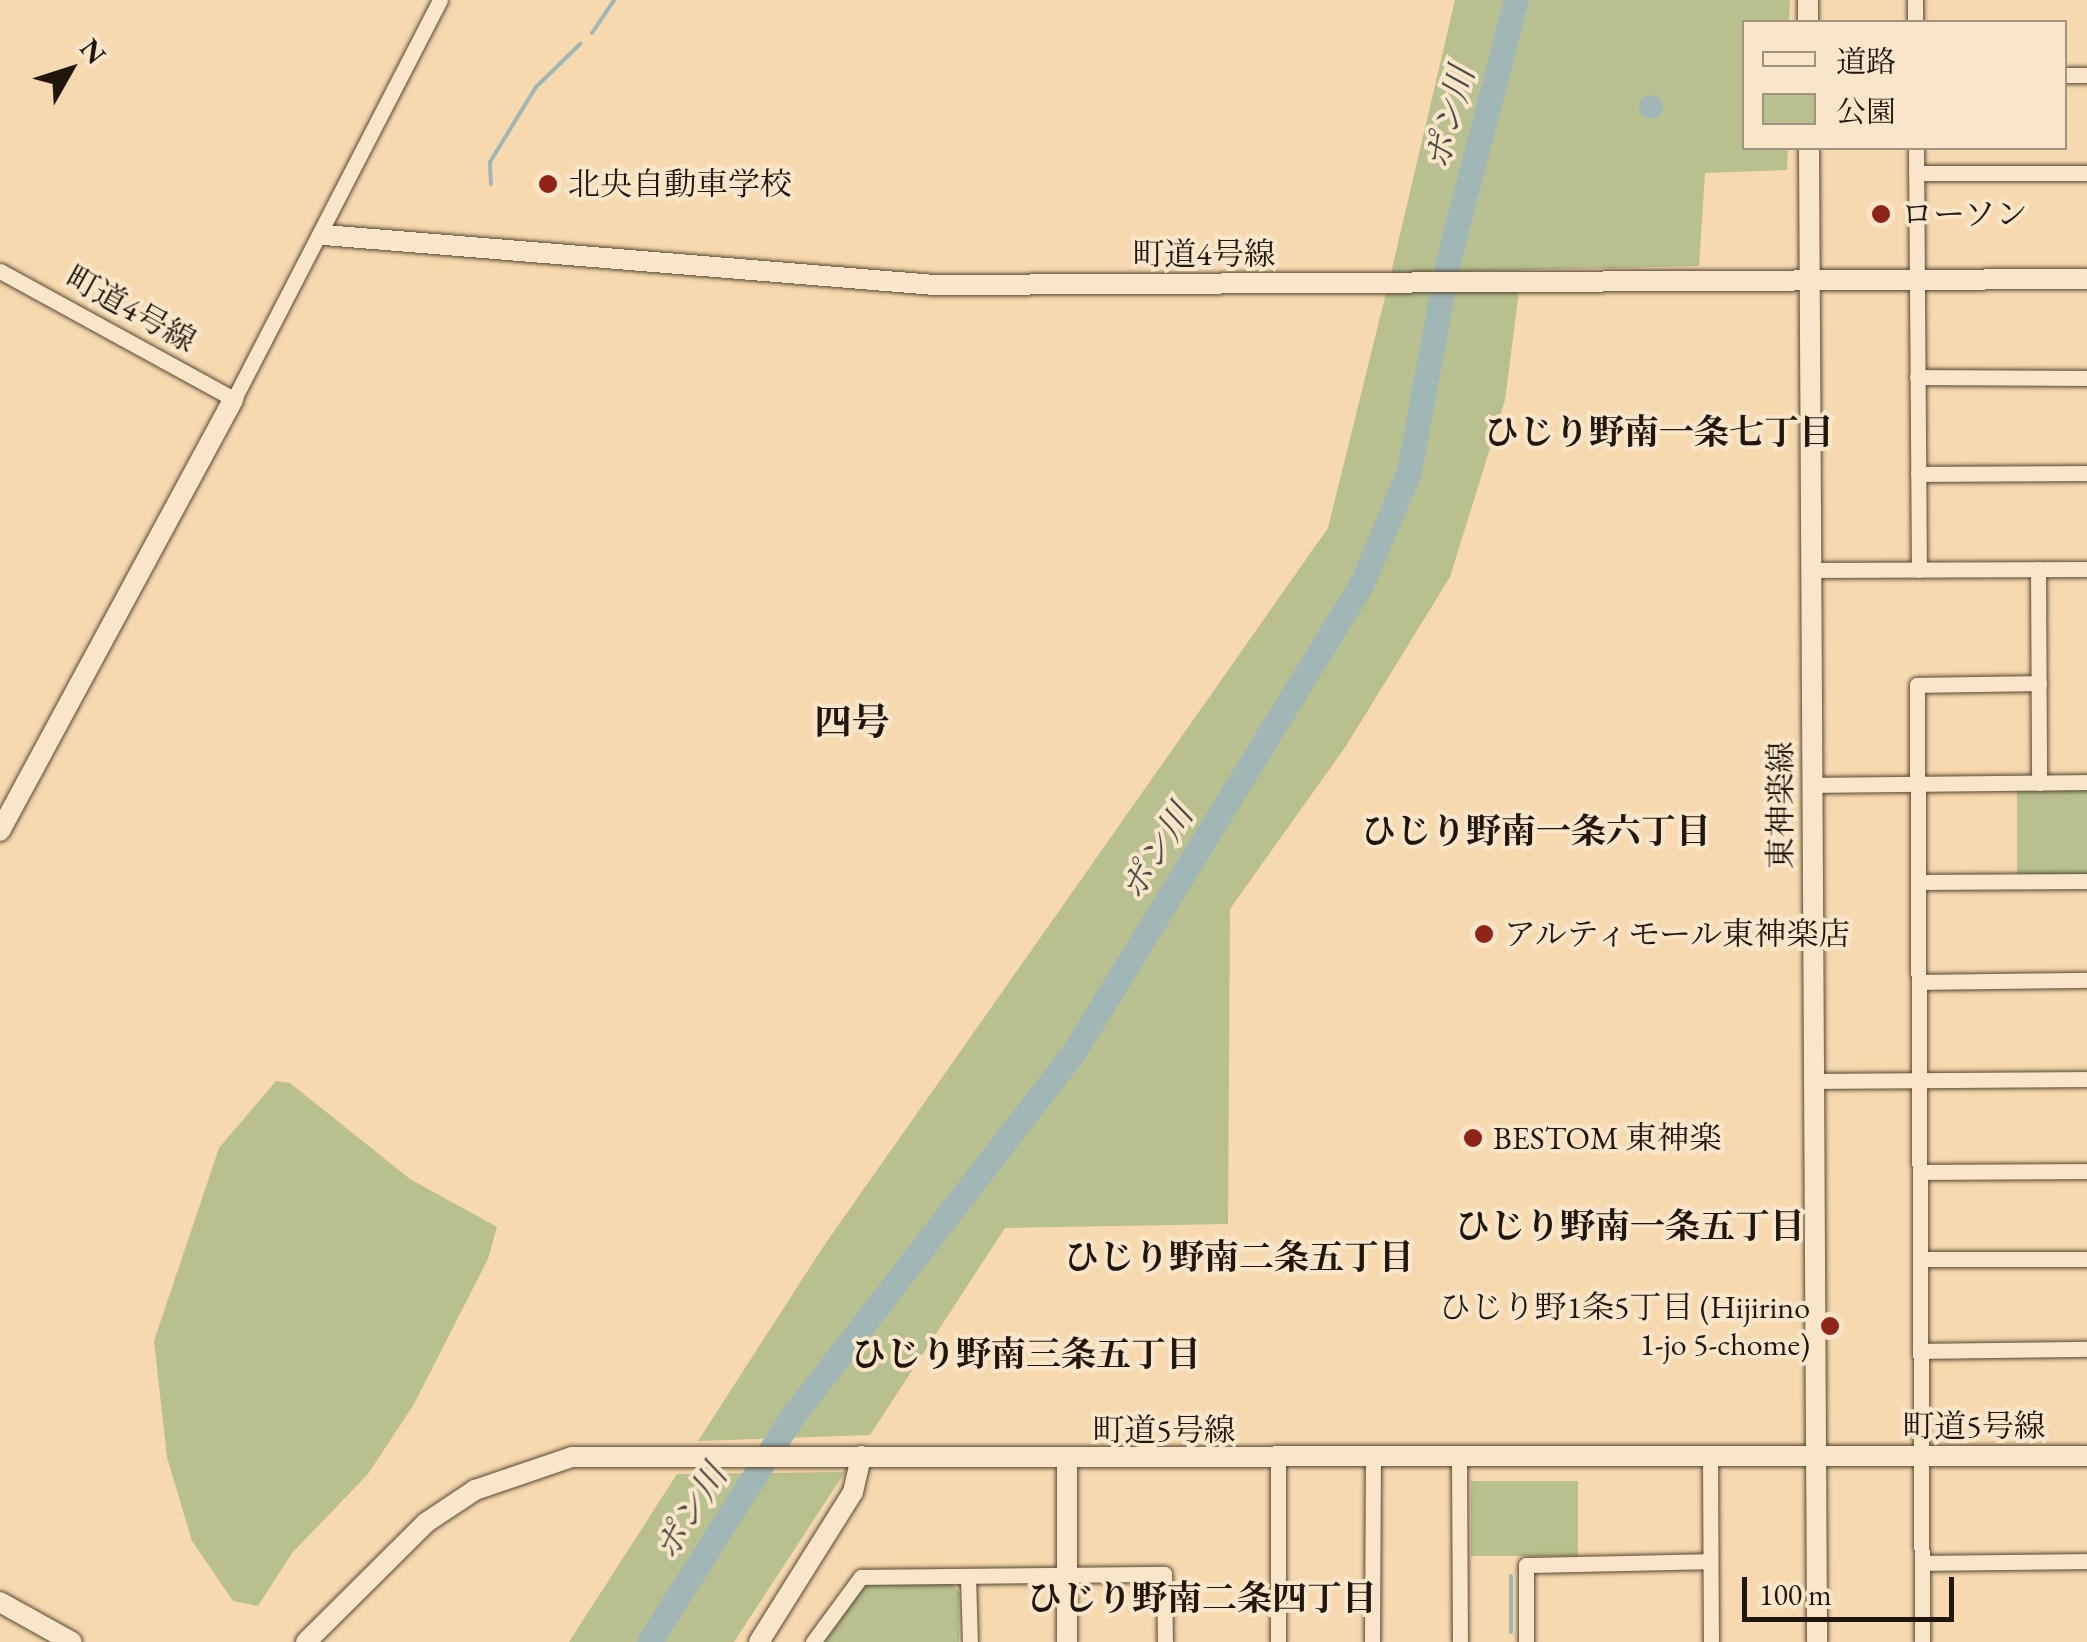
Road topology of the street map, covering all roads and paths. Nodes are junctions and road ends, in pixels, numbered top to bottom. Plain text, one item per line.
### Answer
1 (440, 0) edge
2 (1808, 150) edge
3 (1916, 150) edge
4 (2087, 172) edge
5 (1916, 174) junction
6 (324, 235) junction
7 (0, 271) edge
8 (2087, 279) edge
9 (1809, 280) junction
10 (1917, 280) junction
11 (1917, 377) junction
12 (2087, 378) edge
13 (234, 399) junction
14 (2087, 473) edge
15 (1918, 474) junction
16 (2087, 569) edge
17 (1810, 570) junction
18 (1918, 570) junction
19 (2038, 570) junction
20 (2039, 683) junction
21 (2087, 782) edge
22 (2039, 783) junction
23 (1918, 784) junction
24 (1812, 786) junction
25 (0, 830) edge
26 (2087, 881) edge
27 (1918, 882) junction
28 (2087, 980) edge
29 (1918, 982) junction
30 (2087, 1079) edge
31 (1813, 1081) junction
32 (1918, 1081) junction
33 (2087, 1170) edge
34 (1920, 1172) junction
35 (1920, 1259) junction
36 (2087, 1259) edge
37 (2087, 1349) edge
38 (1920, 1351) junction
39 (860, 1456) junction
40 (1922, 1456) junction
41 (2087, 1456) edge
42 (1459, 1458) junction
43 (1710, 1458) junction
44 (1814, 1458) junction
45 (1067, 1460) junction
46 (1278, 1460) junction
47 (1373, 1460) junction
48 (1710, 1561) junction
49 (2087, 1561) edge
50 (1922, 1562) junction
51 (1067, 1574) junction
52 (968, 1576) junction
53 (0, 1602) edge
54 (72, 1642) edge
55 (306, 1642) edge
56 (758, 1642) edge
57 (813, 1642) edge
58 (970, 1642) edge
59 (1067, 1642) edge
60 (1165, 1642) edge
61 (1278, 1642) edge
62 (1372, 1642) edge
63 (1460, 1642) edge
64 (1526, 1642) edge
65 (1711, 1642) edge
66 (1817, 1642) edge
67 (1922, 1642) edge

1 - 6 street
2 - 9 street, 東神楽線
3 - 5 street
4 - 5 street
5 - 10 street
6 - 9 street, 町道4号線
6 - 13 street
7 - 13 street, 町道4号線
8 - 10 street, 町道4号線
9 - 10 street, 町道4号線
9 - 17 street, 東神楽線
10 - 11 street
11 - 12 street
11 - 15 street
13 - 25 street
14 - 15 street
15 - 18 street
16 - 19 street
17 - 18 street
17 - 24 street, 東神楽線
18 - 19 street
19 - 20 street
20 - 22 street
20 - 23 street
21 - 22 street
22 - 23 street
23 - 24 street
23 - 27 street
24 - 31 street, 東神楽線
26 - 27 street
27 - 29 street
28 - 29 street
29 - 32 street
30 - 32 street
31 - 32 street
31 - 44 street, 東神楽線
32 - 34 street
33 - 34 street
34 - 35 street
35 - 36 street
35 - 38 street
37 - 38 street
38 - 40 street
39 - 45 street, 町道5号線
39 - 55 street, 町道5号線
39 - 56 street
40 - 41 street, 町道5号線
40 - 44 street, 町道5号線
40 - 50 street
42 - 43 street, 町道5号線
42 - 47 street, 町道5号線
42 - 63 street
43 - 44 street, 町道5号線
43 - 48 street
44 - 66 street, 東神楽線
45 - 46 street, 町道5号線
45 - 51 street
46 - 47 street, 町道5号線
46 - 61 street
47 - 62 street
48 - 64 street
48 - 65 street
49 - 50 street
50 - 67 street
51 - 52 street
51 - 59 street
51 - 60 street
52 - 57 street
52 - 58 street
53 - 54 street

